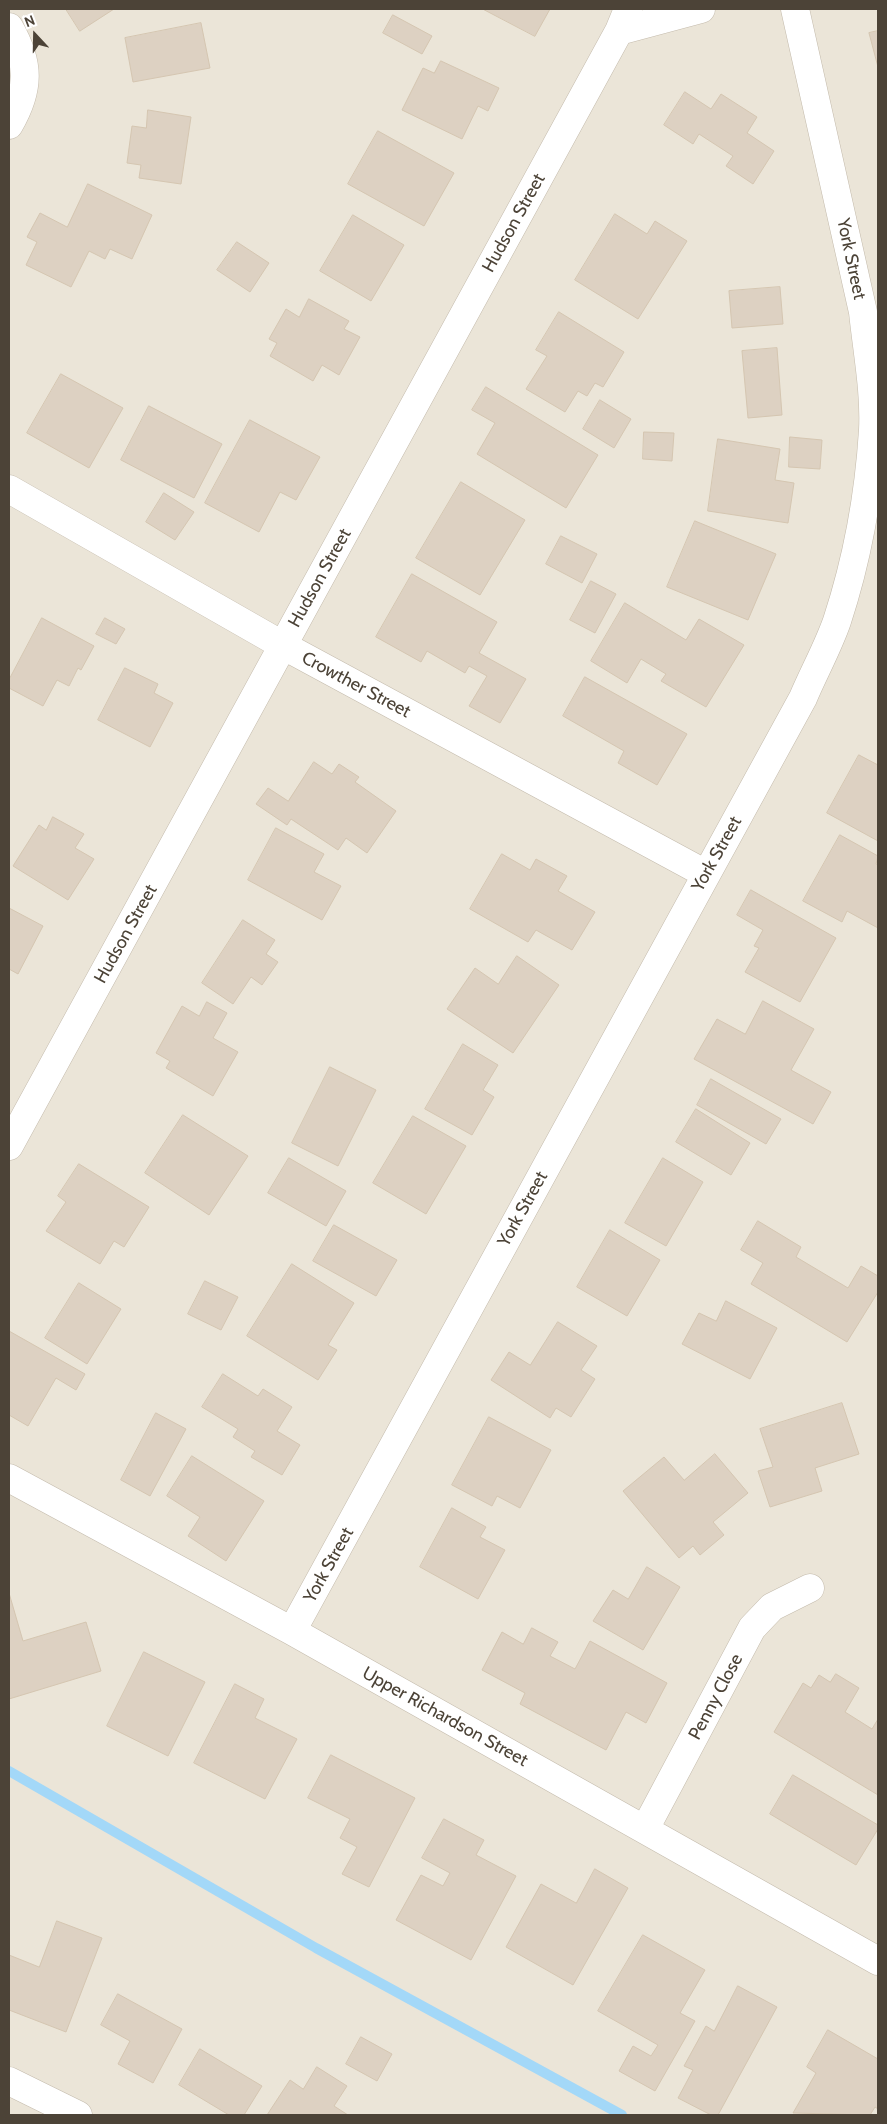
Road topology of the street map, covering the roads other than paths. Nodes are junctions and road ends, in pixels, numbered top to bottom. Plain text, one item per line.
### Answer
1 (701, 9) edge
2 (795, 9) edge
3 (624, 20) edge
4 (9, 27) edge
5 (9, 125) edge
6 (9, 489) edge
7 (284, 646) junction
8 (706, 874) junction
9 (9, 1146) edge
10 (9, 1478) edge
11 (810, 1588) dead end
12 (292, 1632) junction
13 (645, 1829) junction
14 (878, 1961) edge
15 (9, 2081) edge
16 (78, 2115) edge

1 - 3 street
2 - 8 street, York Street
3 - 7 street, Hudson Street
4 - 5 street
6 - 7 street, Crowther Street
7 - 8 street, Crowther Street
7 - 9 street, Hudson Street
8 - 12 street, York Street
10 - 12 street, Upper Richardson Street
11 - 13 street, Penny Close
12 - 13 street, Upper Richardson Street
13 - 14 street, Upper Richardson Street
15 - 16 street

